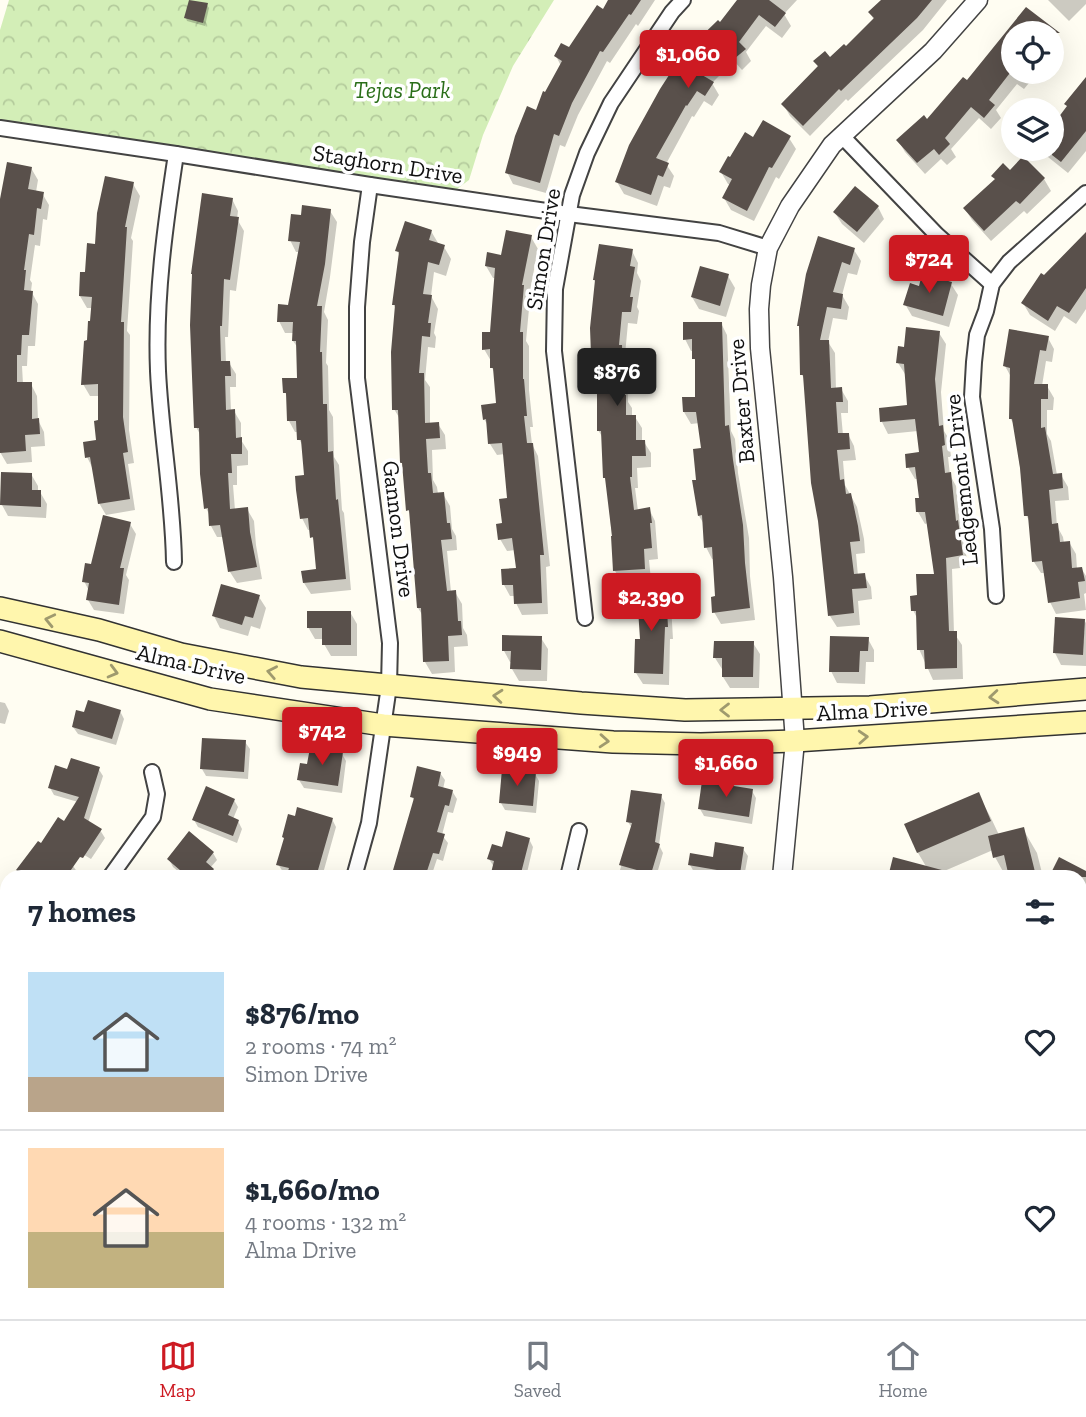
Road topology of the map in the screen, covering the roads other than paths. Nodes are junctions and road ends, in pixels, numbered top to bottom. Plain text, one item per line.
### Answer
1 (683, 0) edge
2 (978, 0) edge
3 (0, 128) edge
4 (841, 135) junction
5 (176, 154) junction
6 (370, 185) junction
7 (1086, 192) edge
8 (568, 214) junction
9 (768, 248) junction
10 (992, 284) junction
11 (174, 562) dead end
12 (996, 596) dead end
13 (0, 608) edge
14 (585, 618) dead end
15 (0, 641) edge
16 (389, 687) junction
17 (1086, 689) edge
18 (1027, 694) junction
19 (793, 709) junction
20 (1086, 722) edge
21 (383, 726) junction
22 (1033, 727) junction
23 (795, 741) junction
24 (152, 772) dead end
25 (579, 831) dead end
26 (115, 870) edge
27 (356, 870) edge
28 (570, 870) edge
29 (783, 870) edge

1 - 8 street, Simon Drive
2 - 4 street, Baxter Drive
3 - 5 street, Staghorn Drive
4 - 9 street, Baxter Drive
4 - 10 street
5 - 6 street, Staghorn Drive
5 - 11 street
6 - 8 street, Staghorn Drive
6 - 16 street, Gannon Drive
7 - 10 street, Ledgemont Drive
8 - 9 street, Staghorn Drive
8 - 14 street, Simon Drive
9 - 19 street, Baxter Drive
10 - 12 street, Ledgemont Drive
16 -> 13 main road, Alma Drive
15 -> 21 main road, Alma Drive
19 -> 16 main road, Alma Drive
16 - 21 street, Gannon Drive
17 - 18 main road, Alma Drive
18 -> 19 main road, Alma Drive
18 - 22 main road
19 - 23 street, Baxter Drive
20 - 22 main road, Alma Drive
21 -> 23 main road, Alma Drive
21 - 27 street, Gannon Drive
23 -> 22 main road, Alma Drive
23 - 29 street, Baxter Drive
24 - 26 street
25 - 28 street

